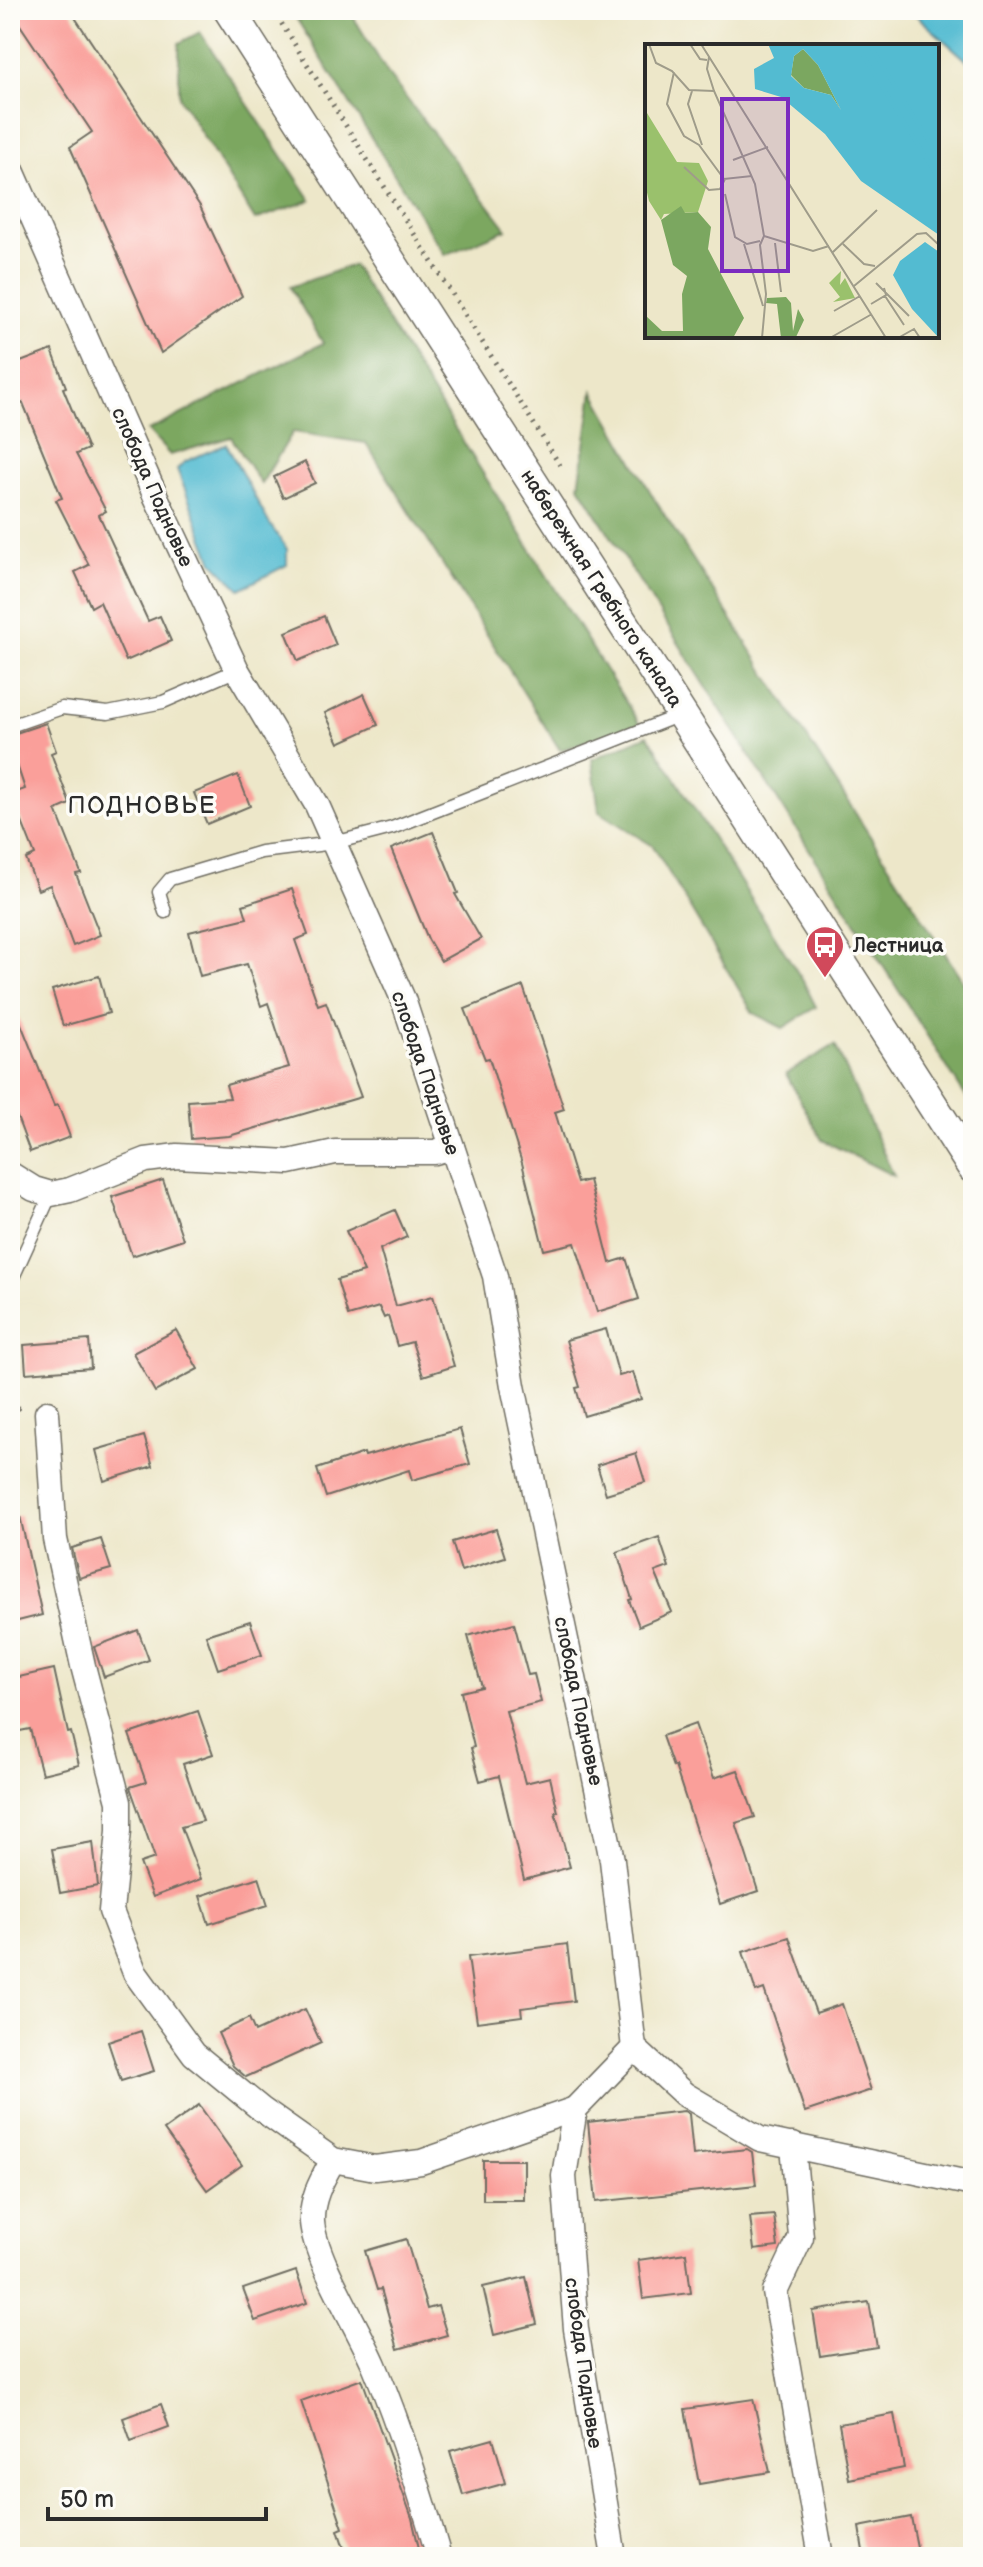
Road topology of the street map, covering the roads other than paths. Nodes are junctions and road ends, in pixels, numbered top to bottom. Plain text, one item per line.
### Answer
1 (229, 10) edge
2 (10, 166) edge
3 (237, 670) junction
4 (683, 714) junction
5 (10, 726) edge
6 (334, 843) junction
7 (165, 912) dead end
8 (452, 1147) junction
9 (973, 1168) edge
10 (10, 1174) edge
11 (51, 1194) junction
12 (10, 1284) edge
13 (47, 1413) dead end
14 (634, 2048) junction
15 (575, 2109) junction
16 (793, 2145) junction
17 (333, 2160) junction
18 (973, 2184) edge
19 (439, 2557) edge
20 (614, 2557) edge
21 (821, 2557) edge

1 - 4 street, набережная Гребного канала
2 - 3 street, слобода Подновье
3 - 5 lane
3 - 6 street, слобода Подновье
4 - 6 lane
4 - 9 street, набережная Гребного канала
6 - 7 lane
6 - 8 street, слобода Подновье
8 - 11 street
8 - 14 street, слобода Подновье
10 - 11 street
11 - 12 lane
13 - 17 street
14 - 15 street
14 - 16 street
15 - 17 street
15 - 20 street, слобода Подновье
16 - 18 street
16 - 21 street
17 - 19 street

